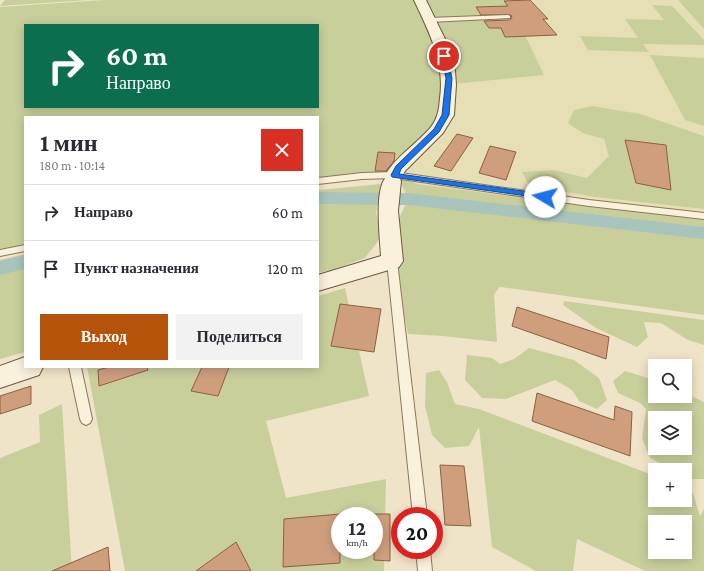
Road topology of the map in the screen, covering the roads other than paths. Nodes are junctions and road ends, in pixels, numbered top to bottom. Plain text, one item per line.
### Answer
1 (420, 0) edge
2 (508, 17) dead end
3 (429, 20) junction
4 (393, 178) junction
5 (319, 181) edge
6 (704, 216) edge
7 (24, 248) edge
8 (0, 254) edge
9 (392, 261) junction
10 (319, 283) edge
11 (27, 368) edge
12 (75, 368) edge
13 (0, 376) edge
14 (86, 419) dead end
15 (419, 507) edge
16 (424, 559) edge
17 (425, 571) edge

1 - 3 street
2 - 3 lane
3 - 4 street
4 - 5 lane
4 - 6 lane
4 - 9 street
7 - 8 lane
9 - 10 street
9 - 15 lane
11 - 13 street
12 - 14 lane
16 - 17 lane

